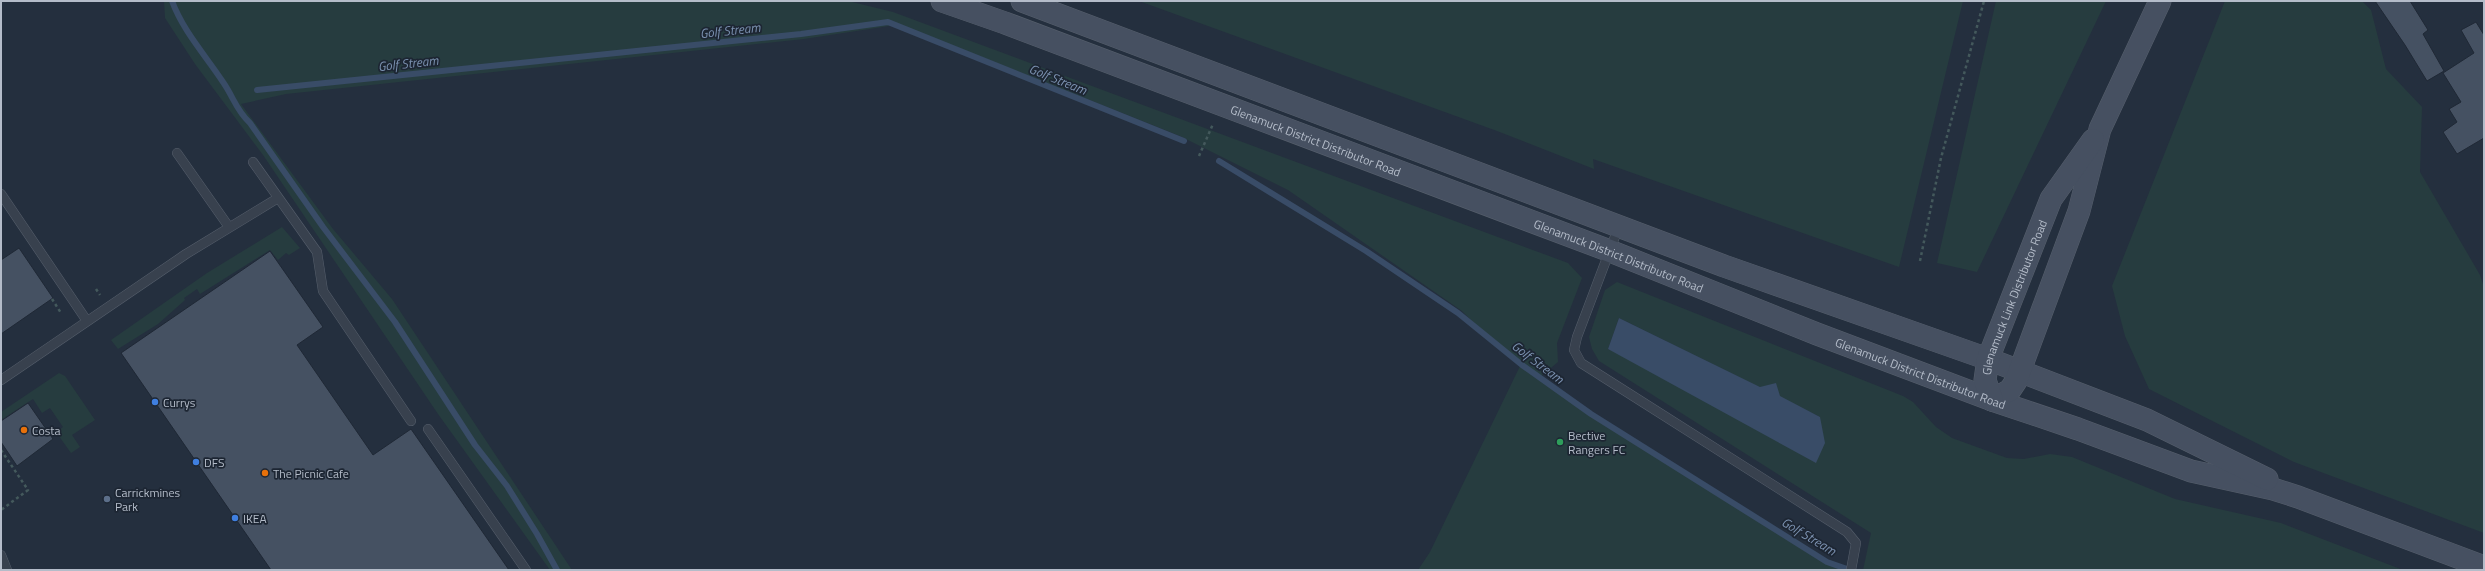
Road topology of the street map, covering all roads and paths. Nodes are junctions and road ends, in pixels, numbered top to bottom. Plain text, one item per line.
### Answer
1 (942, 1) edge
2 (1022, 1) edge
3 (1984, 1) edge
4 (2160, 1) edge
5 (1221, 104) junction
6 (2100, 129) junction
7 (177, 153) dead end
8 (1198, 156) dead end
9 (253, 162) dead end
10 (1, 194) edge
11 (278, 198) junction
12 (1619, 226) junction
13 (228, 227) junction
14 (1610, 251) junction
15 (1920, 261) dead end
16 (96, 289) dead end
17 (100, 296) dead end
18 (52, 299) dead end
19 (62, 313) dead end
20 (87, 321) junction
21 (1988, 359) junction
22 (2020, 371) junction
23 (1, 380) edge
24 (1992, 400) junction
25 (411, 421) dead end
26 (428, 429) dead end
27 (1, 450) edge
28 (2298, 497) junction
29 (1, 510) edge
30 (1, 555) edge
31 (2484, 567) edge
32 (7, 570) edge
33 (526, 570) edge
34 (1851, 570) edge

1 - 5 main road, Glenamuck District Distributor Road
2 - 12 main road, Glenamuck District Distributor Road
3 - 15 path
4 - 6 main road, Glenamuck Link Distributor Road
5 - 8 path
5 - 14 main road, Glenamuck District Distributor Road
6 - 21 main road, Glenamuck Link Distributor Road
6 - 22 main road, Glenamuck Link Distributor Road
7 - 13 lane
9 - 11 lane
10 - 20 lane
11 - 13 lane
11 - 25 lane
12 - 14 lane
12 - 21 main road, Glenamuck District Distributor Road
13 - 20 lane
14 - 24 main road, Glenamuck District Distributor Road
14 - 34 lane
16 - 17 path
18 - 19 path
20 - 23 lane
21 - 22 main road, Glenamuck District Distributor Road
21 - 24 main road, Glenamuck Link Distributor Road
22 - 24 main road, Glenamuck Link Distributor Road
22 - 28 main road, Glenamuck District Distributor Road
24 - 28 main road, Glenamuck District Distributor Road
26 - 33 lane
27 - 29 path
28 - 31 main road, Glenamuck District Distributor Road
30 - 32 lane

